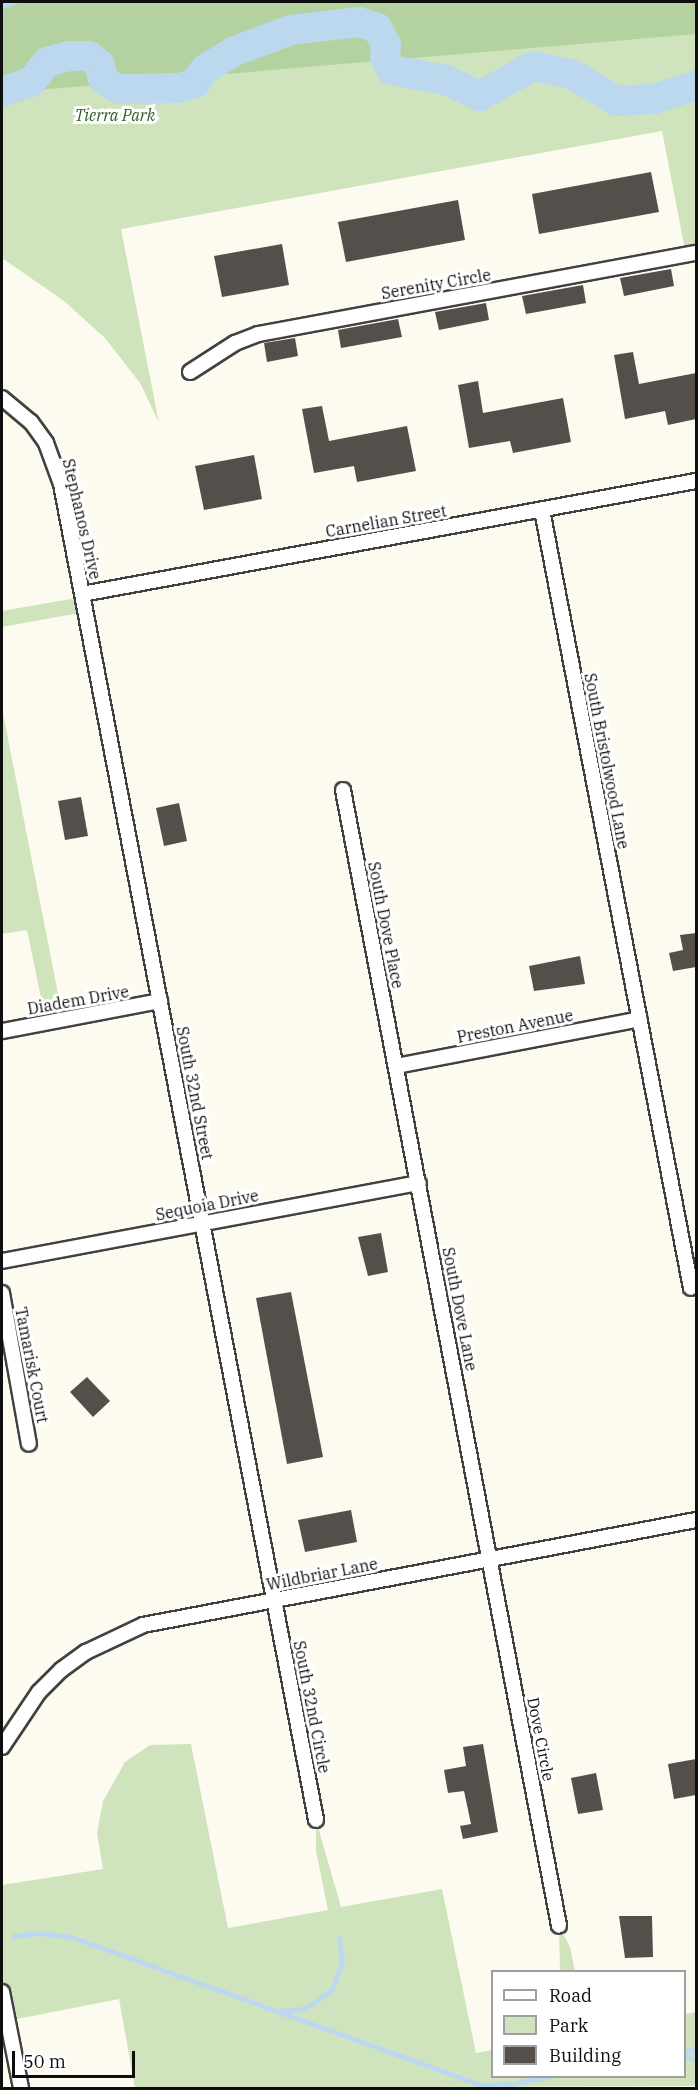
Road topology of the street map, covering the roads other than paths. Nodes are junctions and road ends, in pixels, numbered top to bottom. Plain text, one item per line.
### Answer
1 (696, 253) edge
2 (190, 372) dead end
3 (2, 398) edge
4 (696, 481) edge
5 (542, 510) junction
6 (82, 594) junction
7 (343, 790) dead end
8 (160, 1001) junction
9 (639, 1019) junction
10 (2, 1031) edge
11 (396, 1065) junction
12 (419, 1183) junction
13 (203, 1223) junction
14 (2, 1261) edge
15 (691, 1288) dead end
16 (2, 1293) edge
17 (29, 1444) dead end
18 (696, 1520) edge
19 (491, 1559) junction
20 (275, 1599) junction
21 (2, 1747) edge
22 (316, 1820) dead end
23 (559, 1926) dead end
24 (2, 1992) edge
25 (21, 2088) edge

1 - 2 street, Serenity Circle
3 - 6 street, Stephanos Drive
4 - 5 street, Carnelian Street
5 - 6 street, Carnelian Street
5 - 9 street, South Bristolwood Lane
6 - 8 street, South 32nd Street
7 - 11 street, South Dove Place
8 - 10 street, Diadem Drive
8 - 13 street, South 32nd Street
9 - 11 street, Preston Avenue
9 - 15 street, South Bristolwood Lane
11 - 12 street, South Dove Lane
12 - 13 street, Sequoia Drive
12 - 19 street, South Dove Lane
13 - 14 street, Sequoia Drive
13 - 20 street, South 32nd Street
16 - 17 street, Tamarisk Court
18 - 19 street, Wildbriar Lane
19 - 20 street, Wildbriar Lane
19 - 23 street, Dove Circle
20 - 21 street, Wildbriar Lane
20 - 22 street, South 32nd Circle
24 - 25 street

